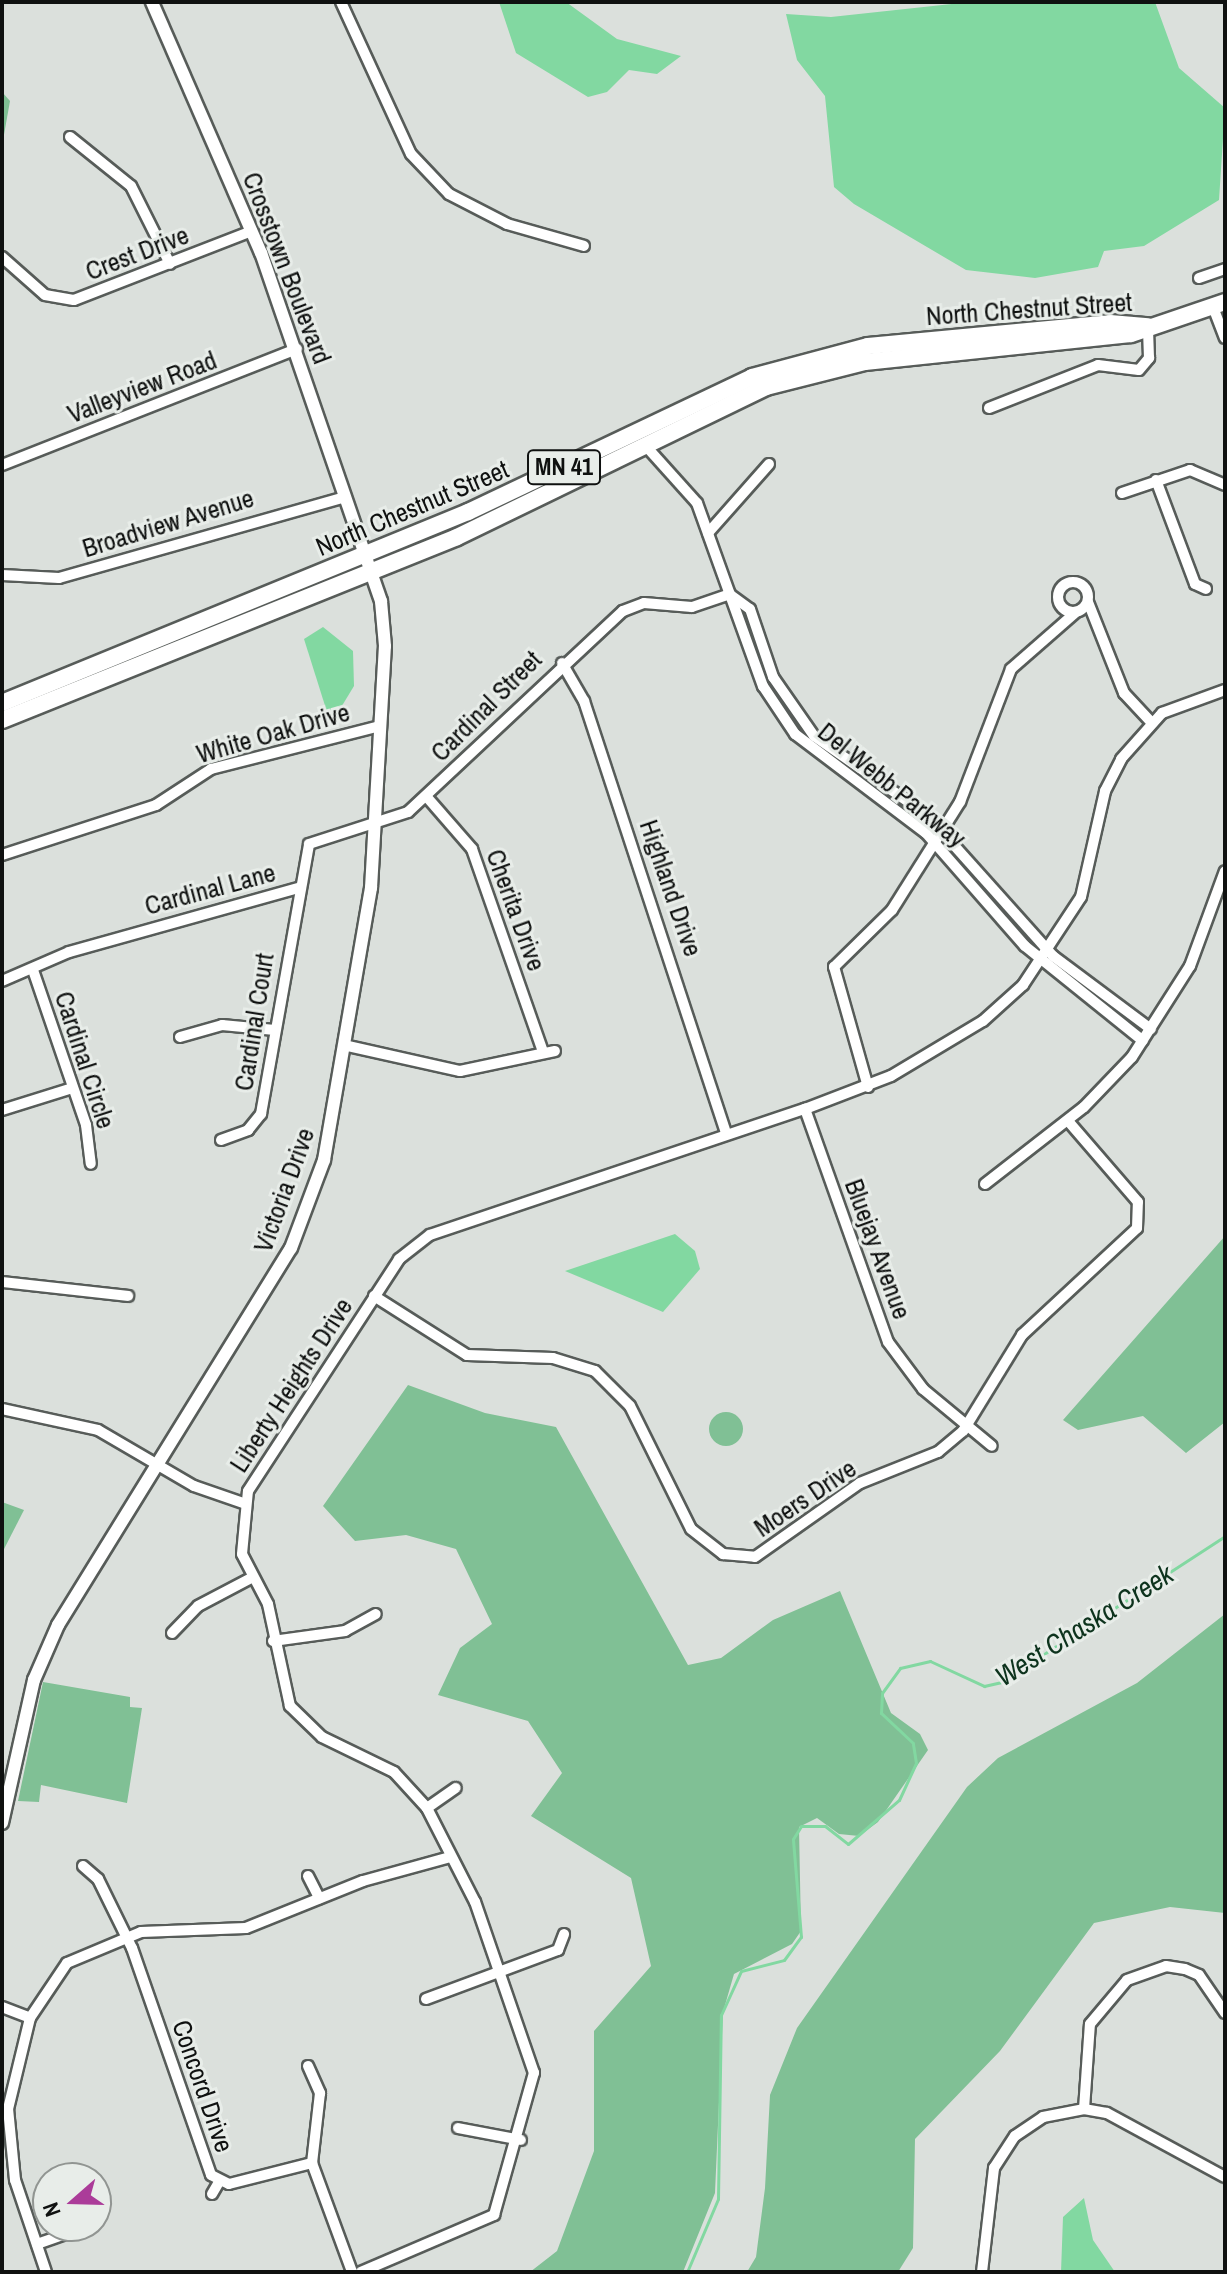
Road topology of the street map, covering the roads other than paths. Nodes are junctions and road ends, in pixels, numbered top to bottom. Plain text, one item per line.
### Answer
1 (152, 2) edge
2 (341, 2) edge
3 (70, 137) dead end
4 (252, 231) junction
5 (584, 246) dead end
6 (2, 257) edge
7 (170, 264) junction
8 (1225, 269) edge
9 (1199, 278) dead end
10 (1219, 304) edge
11 (1148, 326) junction
12 (1225, 338) edge
13 (297, 349) junction
14 (989, 408) dead end
15 (644, 444) junction
16 (769, 464) dead end
17 (2, 465) edge
18 (1156, 480) junction
19 (1225, 485) edge
20 (1122, 493) dead end
21 (346, 497) junction
22 (708, 533) junction
23 (369, 563) junction
24 (2, 575) edge
25 (1206, 589) dead end
26 (730, 594) junction
27 (1088, 602) junction
28 (1075, 613) junction
29 (562, 663) junction
30 (1225, 690) edge
31 (2, 703) edge
32 (2, 720) edge
33 (1151, 722) junction
34 (380, 726) junction
35 (426, 796) junction
36 (375, 823) junction
37 (942, 828) junction
38 (933, 840) junction
39 (2, 855) edge
40 (1225, 871) edge
41 (298, 888) junction
42 (1048, 951) junction
43 (1042, 962) junction
44 (33, 970) junction
45 (2, 981) edge
46 (1151, 1029) junction
47 (275, 1030) junction
48 (180, 1037) dead end
49 (1143, 1041) junction
50 (348, 1046) junction
51 (555, 1051) dead end
52 (543, 1052) junction
53 (868, 1087) junction
54 (72, 1088) junction
55 (805, 1109) junction
56 (2, 1110) edge
57 (1068, 1121) junction
58 (726, 1132) junction
59 (221, 1140) dead end
60 (91, 1164) dead end
61 (985, 1184) dead end
62 (2, 1282) edge
63 (128, 1296) dead end
64 (374, 1296) junction
65 (2, 1409) edge
66 (967, 1425) junction
67 (992, 1446) dead end
68 (157, 1461) junction
69 (243, 1503) junction
70 (253, 1577) junction
71 (376, 1614) dead end
72 (172, 1633) dead end
73 (273, 1641) junction
74 (456, 1788) dead end
75 (427, 1808) junction
76 (2, 1823) edge
77 (450, 1857) junction
78 (83, 1866) dead end
79 (308, 1876) dead end
80 (319, 1898) junction
81 (564, 1934) dead end
82 (127, 1936) junction
83 (503, 1975) junction
84 (426, 1999) dead end
85 (2, 2007) edge
86 (1225, 2013) edge
87 (30, 2018) junction
88 (308, 2066) dead end
89 (1084, 2109) junction
90 (458, 2128) dead end
91 (521, 2140) junction
92 (312, 2163) junction
93 (1225, 2177) edge
94 (219, 2182) junction
95 (212, 2194) dead end
96 (43, 2242) edge
97 (37, 2244) junction
98 (46, 2272) edge
99 (352, 2272) edge
100 (361, 2272) edge
101 (982, 2272) edge

1 - 4 street, Crosstown Boulevard
2 - 5 street
3 - 7 street
4 - 7 street, Crest Drive
4 - 13 street, Crosstown Boulevard
6 - 7 street, Crest Drive
8 - 9 street
10 - 11 main road, MN 41
10 - 12 street
11 - 14 street
11 - 15 main road, North Chestnut Street / MN 41
11 - 23 main road, North Chestnut Street / MN 41
13 - 17 street, Valleyview Road
13 - 21 street, Crosstown Boulevard
15 - 22 street, Del Webb Parkway
15 - 23 main road, North Chestnut Street / MN 41
16 - 22 street
18 - 19 street
18 - 20 street
18 - 25 street
21 - 23 street, Crosstown Boulevard
21 - 24 street, Broadview Avenue
22 - 26 street, Del Webb Parkway
23 - 31 main road, North Chestnut Street / MN 41
23 - 32 main road, North Chestnut Street / MN 41
23 - 34 street, Victoria Drive
26 - 29 street, Cardinal Street
26 - 37 street, Del Webb Parkway
26 - 38 street, Del Webb Parkway
27 - 28 street
27 - 28 street
27 - 33 street
28 - 37 street
29 - 35 street, Cardinal Street
29 - 58 street, Highland Drive
30 - 33 street
33 - 42 street
34 - 36 street, Victoria Drive
34 - 39 street, White Oak Drive
35 - 36 street, Cardinal Street
35 - 52 street, Cherita Drive
36 - 41 street, Cardinal Lane
36 - 50 street, Victoria Drive
37 - 38 street
37 - 42 street, Del Webb Parkway
38 - 43 street, Del Webb Parkway
38 - 53 street
40 - 46 street
41 - 44 street, Cardinal Lane
41 - 47 street, Cardinal Court
42 - 43 street
42 - 46 street, Del Webb Parkway
43 - 49 street, Del Webb Parkway
43 - 53 street
44 - 45 street, Cardinal Lane
44 - 54 street, Cardinal Circle
46 - 49 street
47 - 48 street
47 - 59 street, Cardinal Court
49 - 57 street
50 - 52 street
50 - 68 street, Victoria Drive
51 - 52 street
53 - 55 street
54 - 56 street
54 - 60 street, Cardinal Circle
55 - 58 street
55 - 66 street, Bluejay Avenue
57 - 61 street
57 - 66 street, Moers Drive
58 - 64 street, Liberty Heights Drive
62 - 63 street
64 - 66 street, Moers Drive
64 - 69 street, Liberty Heights Drive
65 - 68 street
66 - 67 street, Bluejay Avenue
68 - 69 street
68 - 76 street, Victoria Drive
69 - 70 street, Liberty Heights Drive
70 - 72 street
70 - 73 street, Liberty Heights Drive
71 - 73 street
73 - 75 street, Liberty Heights Drive
74 - 75 street
75 - 77 street, Liberty Heights Drive
77 - 80 street
77 - 83 street, Liberty Heights Drive
78 - 82 street, Concord Drive
79 - 80 street
80 - 82 street
81 - 83 street
82 - 87 street
82 - 94 street, Concord Drive
83 - 84 street
83 - 91 street, Liberty Heights Drive
85 - 87 street
86 - 89 street
87 - 97 street
88 - 92 street
89 - 93 street
89 - 101 street
90 - 91 street
91 - 100 street, Liberty Heights Drive
92 - 94 street, Concord Drive
92 - 99 street
94 - 95 street
96 - 97 street
97 - 98 street

